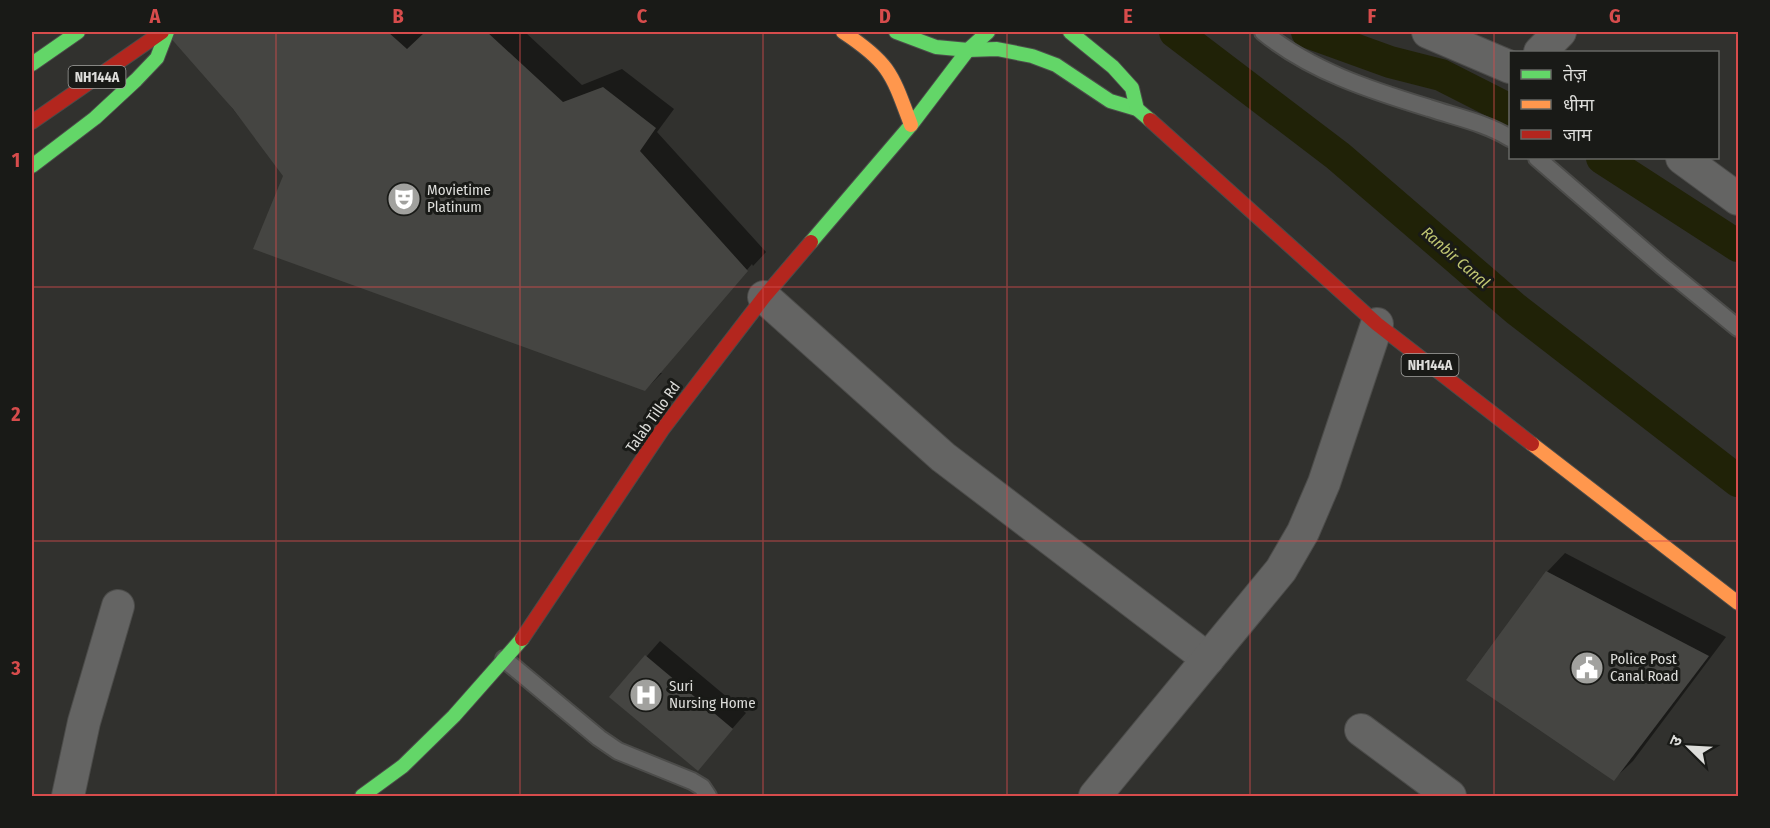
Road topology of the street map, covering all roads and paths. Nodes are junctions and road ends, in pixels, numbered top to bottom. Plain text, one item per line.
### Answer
1 (78, 32) edge
2 (165, 32) edge
3 (843, 32) edge
4 (896, 32) edge
5 (988, 32) edge
6 (1070, 32) edge
7 (1263, 32) edge
8 (1428, 32) edge
9 (1560, 32) edge
10 (968, 50) junction
11 (1541, 51) edge
12 (32, 63) edge
13 (1509, 67) edge
14 (1137, 110) junction
15 (32, 122) edge
16 (911, 125) junction
17 (1509, 138) edge
18 (1538, 159) edge
19 (1683, 159) edge
20 (32, 166) edge
21 (1738, 199) edge
22 (764, 297) junction
23 (1377, 324) junction
24 (1738, 328) edge
25 (1738, 603) edge
26 (118, 606) dead end
27 (504, 659) junction
28 (1208, 659) junction
29 (1361, 730) dead end
30 (68, 796) edge
31 (362, 796) edge
32 (708, 796) edge
33 (1095, 796) edge
34 (1450, 796) edge

1 - 12 main road
2 - 15 main road, NH144A
2 - 20 main road
3 - 16 main road
4 - 10 main road, NH144A
5 - 10 main road, Talab Tillo Rd
6 - 14 main road, NH144A
7 - 17 lane
8 - 13 street
9 - 11 street
10 - 14 main road, NH144A
10 - 16 main road, Talab Tillo Rd
14 - 23 main road, NH144A
16 - 22 main road, Talab Tillo Rd
18 - 24 lane
19 - 21 street
22 - 27 main road, Talab Tillo Rd
22 - 28 street
23 - 25 main road, NH144A
23 - 28 street
26 - 30 street
27 - 31 main road, Talab Tillo Rd
27 - 32 lane
28 - 33 street
29 - 34 street

